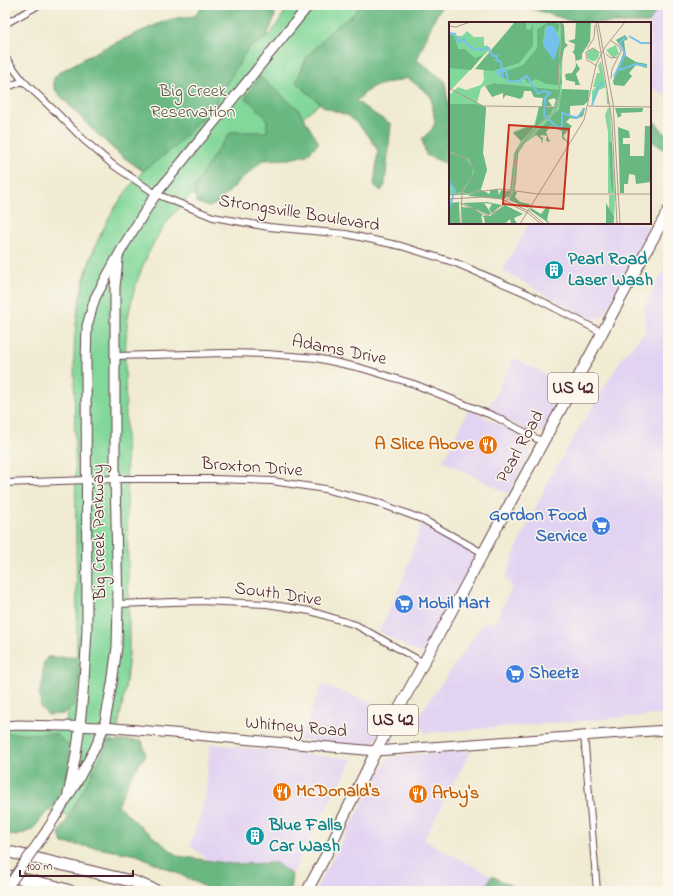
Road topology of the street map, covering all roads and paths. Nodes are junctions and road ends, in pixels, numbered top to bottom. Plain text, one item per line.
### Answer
1 (39, 5) edge
2 (309, 5) edge
3 (5, 24) edge
4 (5, 57) edge
5 (23, 82) junction
6 (5, 88) edge
7 (156, 194) junction
8 (668, 211) edge
9 (119, 255) junction
10 (603, 333) junction
11 (115, 356) junction
12 (543, 442) junction
13 (115, 479) junction
14 (86, 480) junction
15 (5, 483) edge
16 (482, 553) junction
17 (118, 604) junction
18 (424, 663) junction
19 (5, 726) edge
20 (80, 726) junction
21 (104, 727) junction
22 (668, 730) edge
23 (584, 736) junction
24 (376, 751) junction
25 (67, 798) junction
26 (5, 851) edge
27 (5, 875) edge
28 (5, 891) edge
29 (70, 891) edge
30 (157, 891) edge
31 (307, 891) edge
32 (597, 891) edge

1 - 3 street
2 - 7 street, Big Creek Parkway
4 - 5 street, Strongsville Boulevard
5 - 6 street
5 - 7 street, Strongsville Boulevard
7 - 9 street, Big Creek Parkway
7 - 10 street, Strongsville Boulevard
8 - 10 main road, Pearl Road / US 42
9 - 11 street, Big Creek Parkway
9 - 14 street, Big Creek Parkway
10 - 12 main road, Pearl Road / US 42
11 - 12 street, Adams Drive
11 - 13 street, Big Creek Parkway
12 - 16 main road, Pearl Road / US 42
13 - 14 street, Broxton Drive
13 - 16 street, Broxton Drive
13 - 17 street, Big Creek Parkway
14 - 15 street, Broxton Drive
14 - 20 street, Big Creek Parkway
16 - 18 main road, Pearl Road / US 42
17 - 18 street, South Drive
17 - 21 street, Big Creek Parkway
18 - 24 main road, Pearl Road / US 42
19 - 20 street, Whitney Road
20 - 21 street, Whitney Road
20 - 25 street, Big Creek Parkway
21 - 24 street, Whitney Road
21 - 25 street, Big Creek Parkway
22 - 23 street, Whitney Road
23 - 24 street, Whitney Road
23 - 32 street
24 - 31 main road, Pearl Road / US 42
25 - 28 street, Big Creek Parkway, bridge
26 - 30 highway
27 - 29 highway

